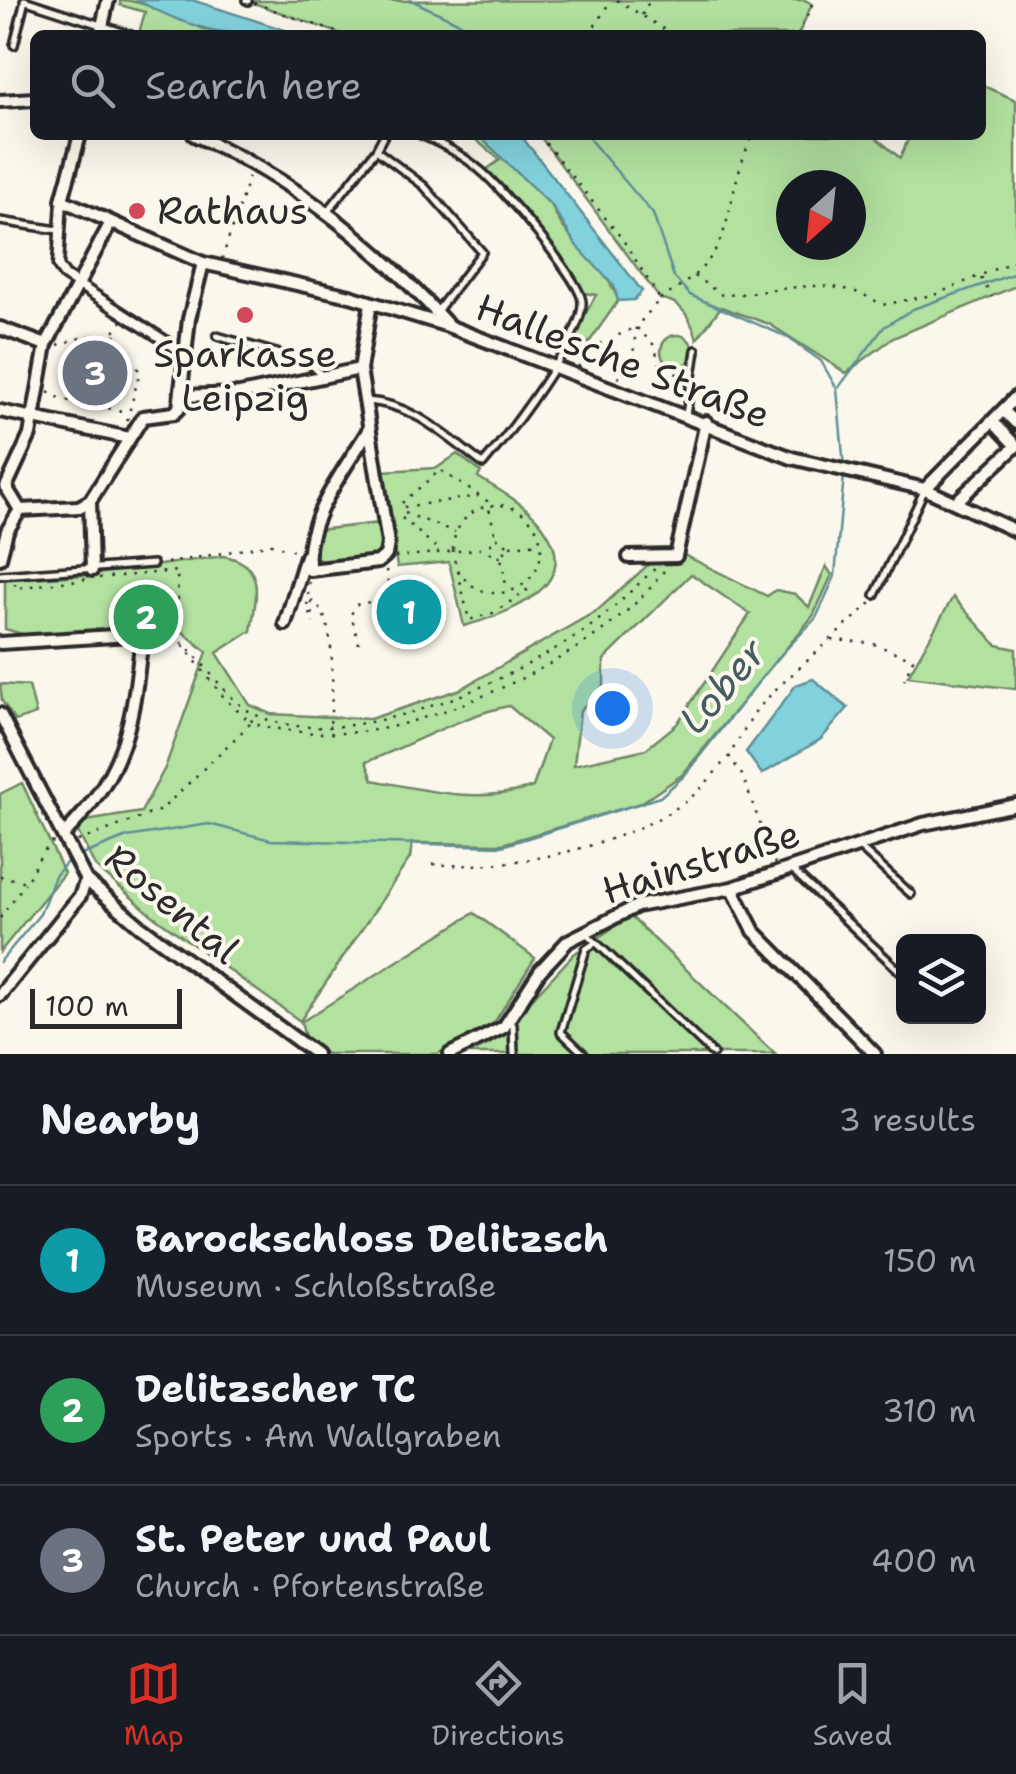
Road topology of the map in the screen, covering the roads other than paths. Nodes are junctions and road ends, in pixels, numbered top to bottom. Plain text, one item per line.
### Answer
1 (25, 0) edge
2 (108, 0) edge
3 (101, 30) edge
4 (14, 45) dead end
5 (30, 99) edge
6 (0, 101) edge
7 (79, 140) edge
8 (206, 140) edge
9 (381, 140) edge
10 (429, 140) edge
11 (376, 150) junction
12 (62, 200) junction
13 (328, 212) junction
14 (0, 221) edge
15 (110, 224) junction
16 (58, 230) junction
17 (203, 263) junction
18 (80, 286) junction
19 (371, 303) junction
20 (436, 312) junction
21 (448, 326) junction
22 (0, 328) edge
23 (217, 336) dead end
24 (46, 344) junction
25 (696, 350) dead end
26 (186, 355) junction
27 (360, 369) junction
28 (552, 370) junction
29 (325, 377) junction
30 (183, 396) junction
31 (1016, 397) edge
32 (366, 402) junction
33 (1003, 410) junction
34 (0, 411) edge
35 (686, 415) junction
36 (32, 420) junction
37 (706, 422) junction
38 (1016, 422) edge
39 (996, 425) dead end
40 (369, 429) junction
41 (129, 438) junction
42 (1016, 446) edge
43 (3, 489) edge
44 (925, 489) junction
45 (90, 502) junction
46 (956, 502) junction
47 (20, 510) junction
48 (1016, 531) edge
49 (307, 555) junction
50 (629, 557) dead end
51 (0, 558) edge
52 (154, 564) dead end
53 (92, 570) junction
54 (0, 575) edge
55 (875, 596) road end
56 (285, 624) dead end
57 (164, 633) road end
58 (142, 634) junction
59 (0, 644) edge
60 (0, 714) edge
61 (1016, 806) edge
62 (62, 835) junction
63 (856, 845) junction
64 (783, 869) junction
65 (86, 880) junction
66 (732, 888) junction
67 (911, 894) dead end
68 (584, 932) junction
69 (595, 943) junction
70 (896, 968) edge
71 (0, 995) edge
72 (508, 1021) junction
73 (316, 1054) edge
74 (450, 1054) edge
75 (514, 1054) edge
76 (584, 1054) edge
77 (713, 1054) edge
78 (875, 1054) edge

1 - 3 lane
1 - 4 lane
2 - 3 street
5 - 6 street
7 - 12 street
8 - 13 street
9 - 11 lane
10 - 28 lane
11 - 13 lane
11 - 20 lane
12 - 15 street, Hallesche Straße
12 - 16 street
13 - 20 street
14 - 16 lane
15 - 17 street, Hallesche Straße
15 - 18 street
16 - 18 street
17 - 19 street, Hallesche Straße
17 - 26 street
18 - 24 street
18 - 26 street
19 - 21 street, Hallesche Straße
19 - 27 street
20 - 21 street
21 - 28 street, Hallesche Straße
22 - 24 street
23 - 29 lane
24 - 36 street
25 - 35 lane
26 - 30 street
27 - 29 street
27 - 32 street
28 - 32 lane
28 - 35 street, Hallesche Straße
29 - 30 street
30 - 41 street
31 - 33 street
32 - 40 street
33 - 38 street
33 - 44 street
34 - 36 street
35 - 37 street, Hallesche Straße
36 - 41 street
36 - 43 street
37 - 44 street, Hallesche Straße
37 - 50 street
39 - 42 street
40 - 49 street
40 - 49 street
41 - 45 street
42 - 46 street
43 - 47 street
44 - 46 street, Hallesche Straße
44 - 55 lane
45 - 47 street
45 - 53 street
46 - 48 street, Hallesche Straße
47 - 51 street
49 - 56 street
52 - 53 lane
53 - 54 lane
57 - 58 street
58 - 59 street
58 - 62 street
60 - 62 street, Rosental
61 - 63 street, Hainstraße
62 - 65 street, Rosental
63 - 64 street, Hainstraße
63 - 67 lane
64 - 66 street, Hainstraße
64 - 70 lane
65 - 71 street
65 - 73 street, Rosental
66 - 68 street, Hainstraße
66 - 78 street
68 - 69 lane
68 - 72 street, Hainstraße
69 - 76 lane
69 - 77 lane
72 - 74 street, Hainstraße
72 - 75 lane

